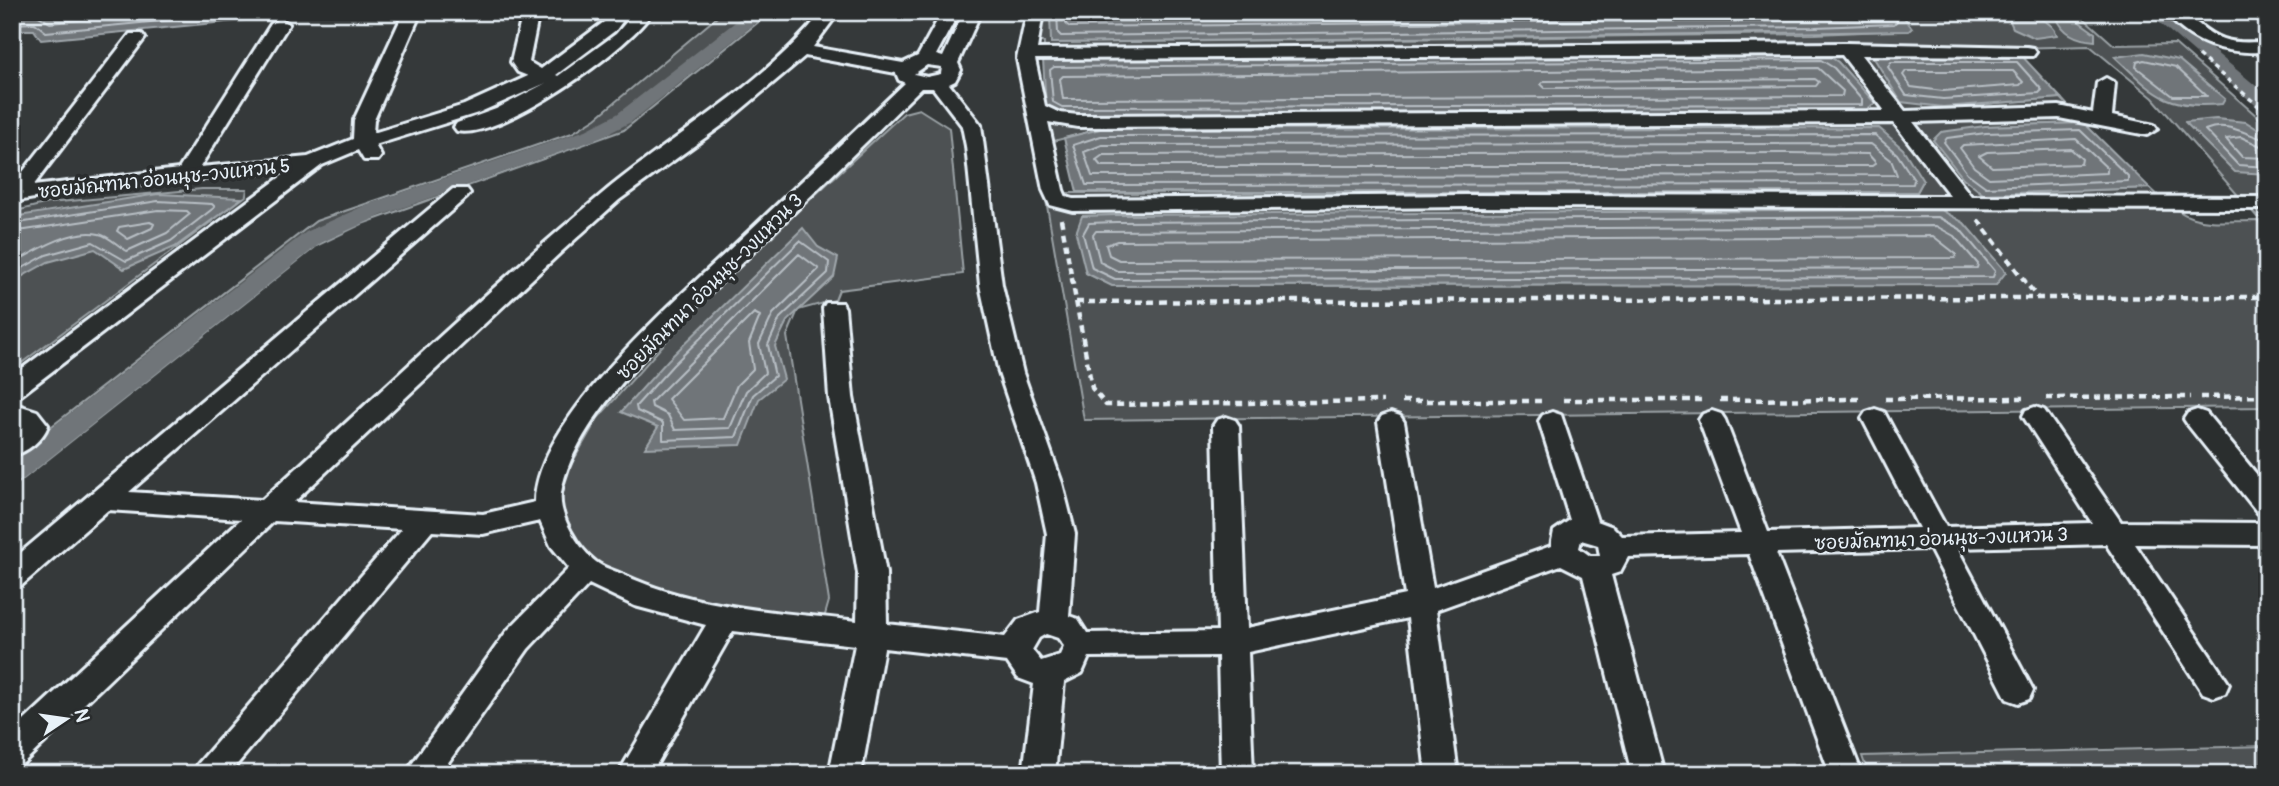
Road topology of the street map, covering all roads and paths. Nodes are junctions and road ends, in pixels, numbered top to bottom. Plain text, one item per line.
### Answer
1 (413, 12) edge
2 (531, 12) edge
3 (642, 12) edge
4 (831, 12) edge
5 (951, 12) edge
6 (974, 12) edge
7 (1035, 12) edge
8 (2173, 12) edge
9 (621, 13) edge
10 (280, 24) dead end
11 (136, 38) dead end
12 (2267, 47) edge
13 (1846, 48) junction
14 (801, 50) junction
15 (2027, 52) dead end
16 (1027, 54) junction
17 (2198, 55) dead end
18 (927, 71) junction
19 (541, 77) junction
20 (564, 83) junction
21 (2106, 83) dead end
22 (1036, 109) junction
23 (2267, 113) edge
24 (1899, 117) junction
25 (2102, 118) junction
26 (2147, 129) dead end
27 (368, 149) junction
28 (315, 162) junction
29 (186, 174) junction
30 (460, 194) dead end
31 (14, 196) edge
32 (1057, 201) junction
33 (1965, 202) junction
34 (2266, 202) edge
35 (2037, 297) junction
36 (2267, 297) edge
37 (1076, 302) junction
38 (834, 308) dead end
39 (12, 389) edge
40 (2267, 396) edge
41 (1876, 405) junction
42 (1710, 406) junction
43 (12, 412) edge
44 (2035, 416) dead end
45 (2197, 419) dead end
46 (1552, 421) dead end
47 (1391, 422) dead end
48 (1226, 426) dead end
49 (12, 447) edge
50 (102, 500) junction
51 (2267, 506) edge
52 (548, 509) junction
53 (268, 510) junction
54 (426, 520) junction
55 (1586, 528) junction
56 (2113, 533) junction
57 (2267, 534) edge
58 (1939, 537) junction
59 (1758, 544) junction
60 (1566, 552) junction
61 (1605, 558) junction
62 (586, 570) junction
63 (12, 577) edge
64 (1421, 604) junction
65 (725, 618) junction
66 (1054, 622) junction
67 (872, 635) junction
68 (1233, 643) junction
69 (1079, 645) junction
70 (1017, 651) junction
71 (1050, 674) junction
72 (2214, 684) dead end
73 (2018, 690) dead end
74 (12, 753) edge
75 (209, 774) edge
76 (421, 774) edge
77 (634, 774) edge
78 (845, 774) edge
79 (1039, 774) edge
80 (1237, 774) edge
81 (1443, 774) edge
82 (1648, 774) edge
83 (1846, 774) edge

1 - 27 street
2 - 19 street
3 - 9 street
3 - 20 street, ซอยมัณฑนา อ่อนนุช-วงแหวน 5
4 - 14 street
5 - 18 street, ซอยมัณฑนา อ่อนนุช-วงแหวน 3
6 - 18 street, ซอยมัณฑนา อ่อนนุช-วงแหวน 3
7 - 16 street
8 - 12 street
9 - 19 street, ซอยมัณฑนา อ่อนนุช-วงแหวน 5
10 - 29 street
11 - 31 street
13 - 15 street
13 - 16 street
13 - 24 street
14 - 18 street
14 - 53 street
16 - 22 street
17 - 23 path
18 - 52 street, ซอยมัณฑนา อ่อนนุช-วงแหวน 3
18 - 66 street
19 - 20 street
19 - 27 street, ซอยมัณฑนา อ่อนนุช-วงแหวน 5
20 - 27 street, ซอยมัณฑนา อ่อนนุช-วงแหวน 5
21 - 25 street
22 - 24 street
22 - 32 street
24 - 25 street
24 - 33 street
25 - 26 street
27 - 28 street, ซอยมัณฑนา อ่อนนุช-วงแหวน 5
28 - 29 street, ซอยมัณฑนา อ่อนนุช-วงแหวน 5
28 - 39 street
29 - 31 street, ซอยมัณฑนา อ่อนนุช-วงแหวน 5
30 - 50 street
32 - 33 street
32 - 37 path
33 - 34 street
33 - 35 path
35 - 36 path
35 - 37 path
37 - 42 path
38 - 67 street
40 - 41 path
41 - 42 path
41 - 58 street
42 - 59 street
43 - 49 street
44 - 56 street
45 - 51 street
46 - 55 street
47 - 64 street
48 - 68 street
50 - 53 street
50 - 63 street
52 - 54 street
52 - 62 street
53 - 54 street
53 - 74 street
54 - 75 street
55 - 60 street
55 - 61 street
56 - 57 street, ซอยมัณฑนา อ่อนนุช-วงแหวน 3
56 - 58 street, ซอยมัณฑนา อ่อนนุช-วงแหวน 3
56 - 72 street
58 - 59 street, ซอยมัณฑนา อ่อนนุช-วงแหวน 3
58 - 73 street
59 - 61 street, ซอยมัณฑนา อ่อนนุช-วงแหวน 3
59 - 83 street
60 - 61 street
60 - 64 street
61 - 82 street
62 - 65 street
62 - 76 street
64 - 68 street
64 - 81 street
65 - 67 street
65 - 77 street
66 - 69 street
66 - 70 street
67 - 70 street
67 - 78 street
68 - 69 street
68 - 80 street
69 - 71 street
70 - 71 street
71 - 79 street

